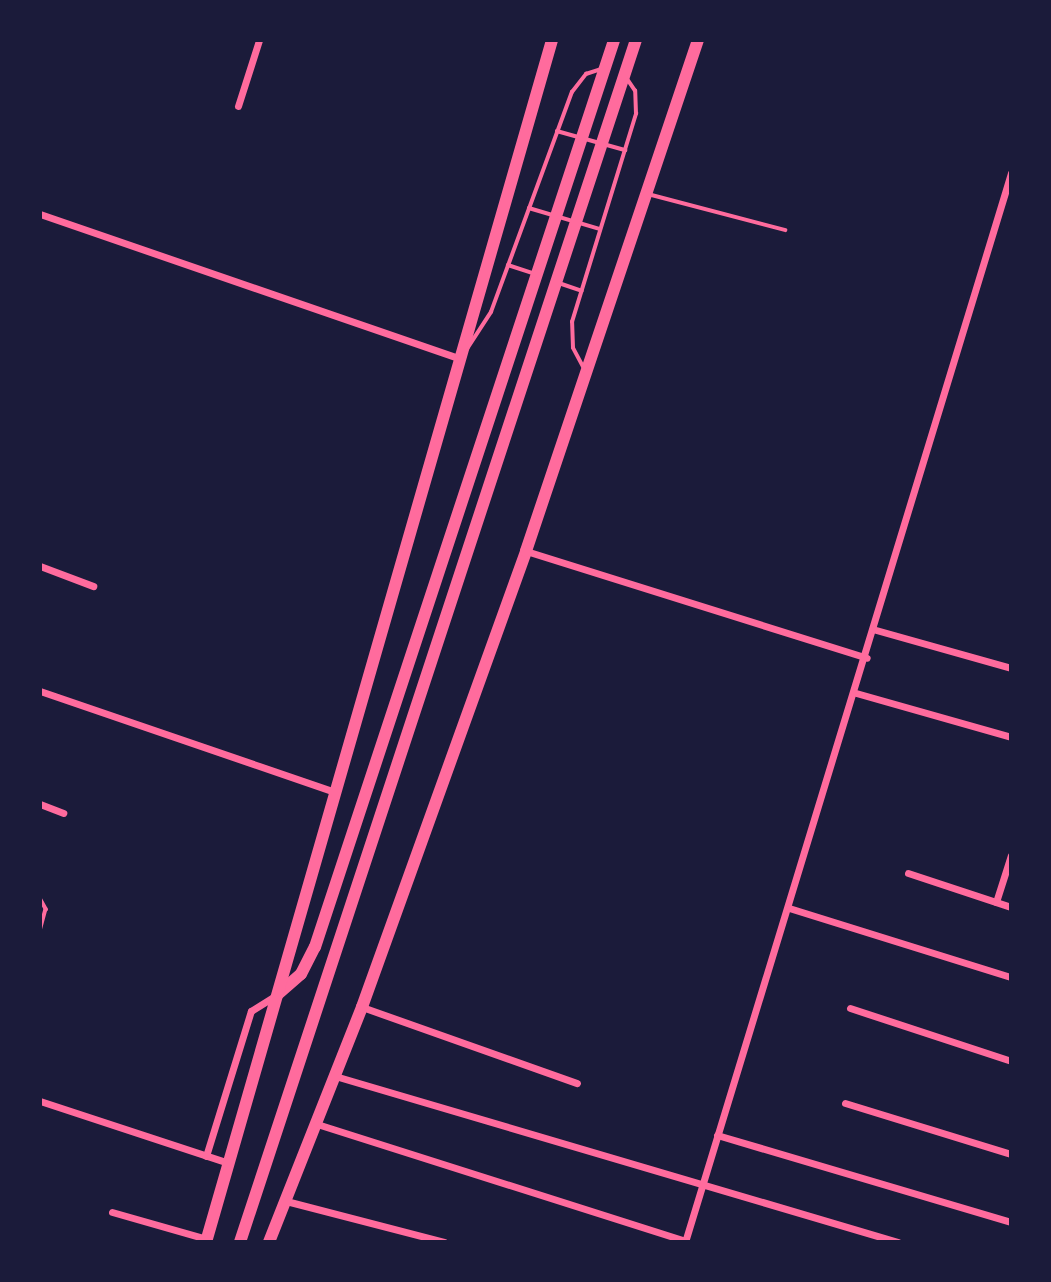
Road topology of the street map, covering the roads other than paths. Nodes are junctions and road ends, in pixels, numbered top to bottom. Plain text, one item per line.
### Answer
1 (259, 40) edge
2 (552, 40) edge
3 (614, 40) edge
4 (636, 40) edge
5 (698, 40) edge
6 (609, 69) dead end
7 (620, 73) dead end
8 (238, 106) dead end
9 (557, 131) junction
10 (625, 150) junction
11 (1011, 173) edge
12 (646, 193) junction
13 (529, 208) junction
14 (40, 214) edge
15 (600, 229) junction
16 (785, 230) dead end
17 (508, 265) junction
18 (582, 290) junction
19 (458, 358) junction
20 (587, 371) junction
21 (526, 551) junction
22 (40, 566) edge
23 (93, 586) dead end
24 (876, 630) junction
25 (867, 658) junction
26 (1011, 668) edge
27 (40, 691) edge
28 (856, 693) junction
29 (1011, 737) edge
30 (332, 791) junction
31 (40, 804) edge
32 (63, 813) dead end
33 (1011, 855) edge
34 (908, 873) dead end
35 (40, 898) edge
36 (996, 902) junction
37 (1011, 907) edge
38 (789, 908) junction
39 (40, 932) edge
40 (1011, 977) edge
41 (278, 994) junction
42 (362, 1007) junction
43 (850, 1008) dead end
44 (1011, 1062) edge
45 (335, 1076) junction
46 (577, 1083) dead end
47 (40, 1101) edge
48 (845, 1103) dead end
49 (317, 1124) junction
50 (717, 1135) junction
51 (1011, 1154) edge
52 (206, 1156) junction
53 (229, 1164) junction
54 (703, 1183) junction
55 (286, 1201) junction
56 (112, 1212) dead end
57 (1011, 1222) edge
58 (207, 1240) edge
59 (685, 1241) edge
60 (240, 1242) edge
61 (269, 1242) edge
62 (444, 1242) edge
63 (898, 1242) edge

1 - 8 street
2 - 19 main road
3 - 41 main road
4 - 60 main road
5 - 12 main road
6 - 9 lane
7 - 10 lane
9 - 10 lane
9 - 13 lane
10 - 15 lane
11 - 24 street
12 - 16 lane
12 - 20 main road
13 - 15 lane
13 - 17 lane
14 - 19 street
15 - 18 lane
17 - 18 lane
17 - 19 lane
18 - 20 lane
19 - 30 main road
20 - 21 main road
21 - 25 street
21 - 42 main road
22 - 23 street
24 - 25 street
24 - 26 street
25 - 28 street
27 - 30 street
28 - 29 street
28 - 38 street
30 - 41 main road
31 - 32 street
33 - 36 street
34 - 36 street
35 - 39 lane
36 - 37 street
38 - 40 street
38 - 50 street
41 - 52 street
41 - 53 main road
42 - 45 main road
42 - 46 street
43 - 44 street
45 - 49 main road
45 - 54 street
47 - 52 street
48 - 51 street
49 - 55 main road
49 - 59 street
50 - 54 street
50 - 57 street
52 - 53 street
53 - 58 main road
54 - 59 street
54 - 63 street
55 - 61 main road
55 - 62 street
56 - 58 street

